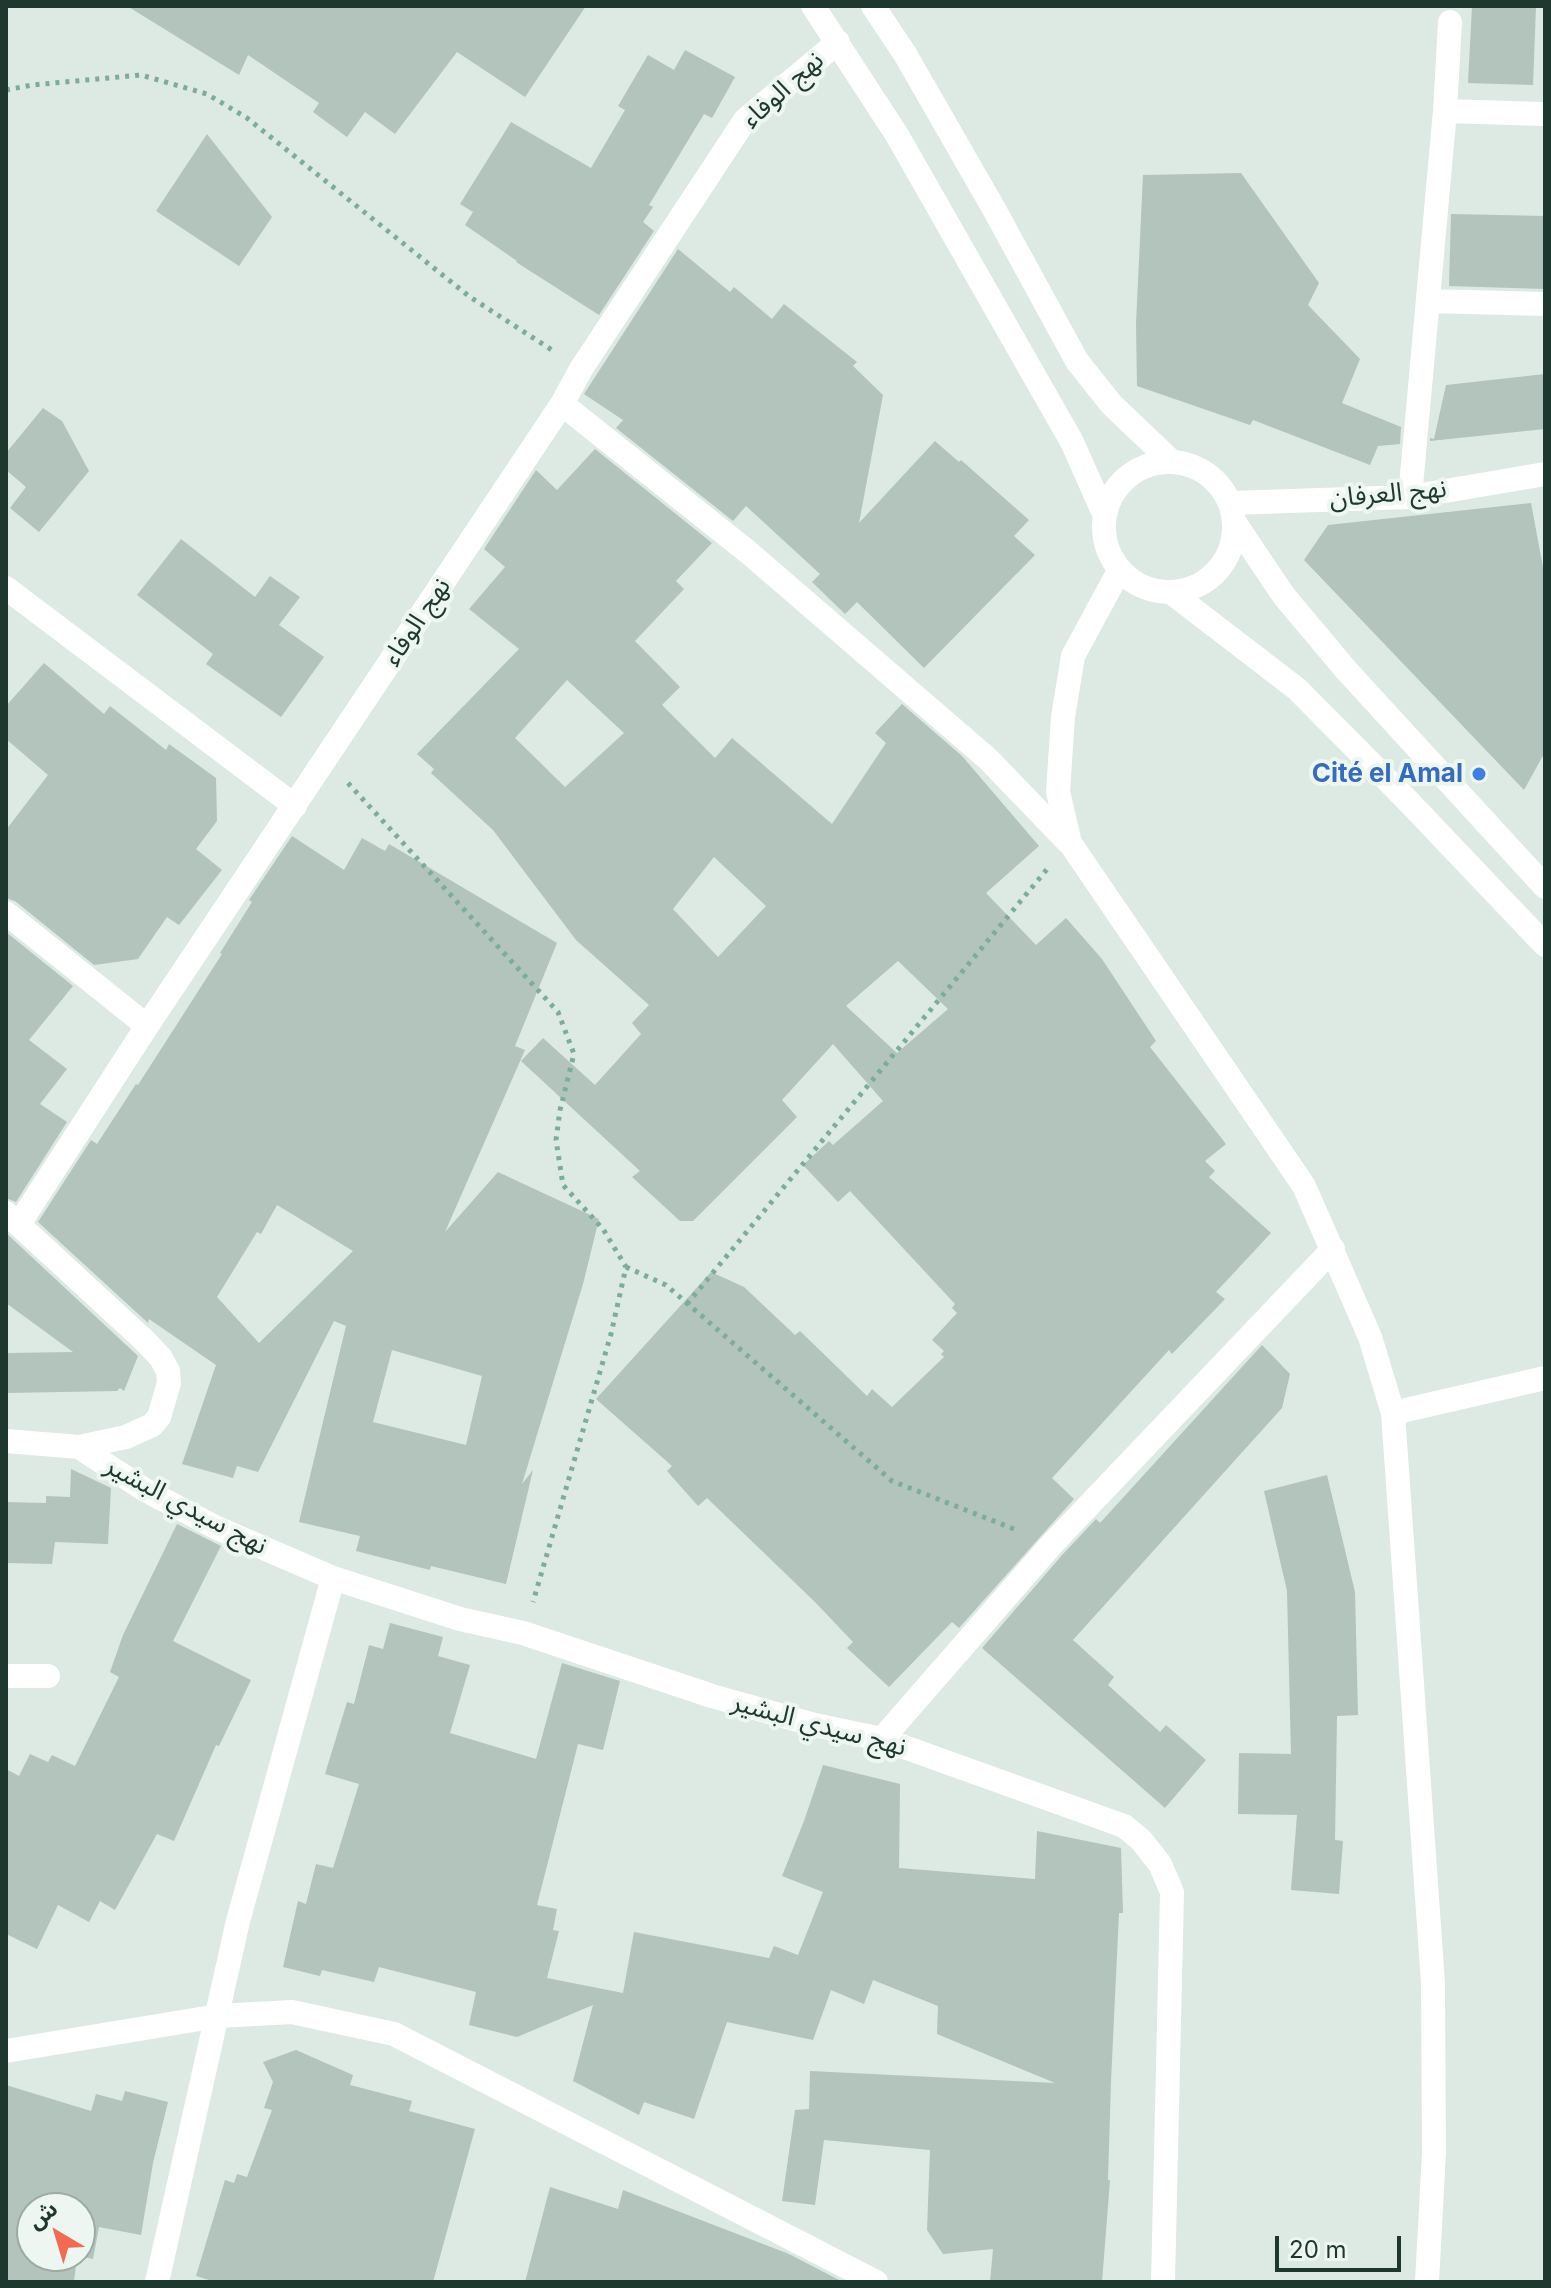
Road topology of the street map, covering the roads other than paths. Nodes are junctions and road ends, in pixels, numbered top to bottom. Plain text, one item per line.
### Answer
1 (813, 6) edge
2 (873, 6) edge
3 (1450, 22) dead end
4 (838, 42) junction
5 (1445, 111) junction
6 (1545, 114) edge
7 (1428, 301) junction
8 (1545, 304) edge
9 (562, 404) junction
10 (1171, 461) junction
11 (1545, 474) edge
12 (1410, 497) junction
13 (1232, 513) junction
14 (1104, 514) junction
15 (1119, 571) junction
16 (6, 588) edge
17 (1172, 593) junction
18 (295, 806) junction
19 (1070, 843) junction
20 (1545, 887) edge
21 (6, 913) edge
22 (1545, 945) edge
23 (147, 1026) junction
24 (13, 1219) edge
25 (1333, 1249) junction
26 (1545, 1378) edge
27 (1393, 1413) junction
28 (6, 1441) edge
29 (79, 1447) junction
30 (333, 1578) junction
31 (6, 1676) edge
32 (48, 1676) dead end
33 (882, 1739) junction
34 (218, 2016) junction
35 (6, 2051) edge
36 (157, 2282) edge
37 (876, 2282) edge
38 (1163, 2282) edge
39 (1427, 2282) edge

1 - 4 street
2 - 10 street
3 - 5 street
4 - 9 street, نهج الوفاء
4 - 14 street
5 - 6 street
5 - 7 street
7 - 8 street
7 - 12 street
9 - 18 street, نهج الوفاء
9 - 19 street
10 - 13 street
10 - 14 street
11 - 12 street, نهج العرفان
12 - 13 street, نهج العرفان
13 - 17 street
13 - 20 street
14 - 15 street
15 - 17 street
15 - 19 street
16 - 18 street
17 - 22 street
18 - 23 street, نهج الوفاء
19 - 25 street
21 - 23 street
23 - 24 street, نهج الوفاء
24 - 29 street
25 - 27 street
25 - 33 street
26 - 27 street
27 - 39 street
28 - 29 street
29 - 30 street, نهج سيدي البشير
30 - 33 street, نهج سيدي البشير
30 - 34 street
31 - 32 street
33 - 38 street, نهج سيدي البشير
34 - 35 street
34 - 36 street
34 - 37 street

